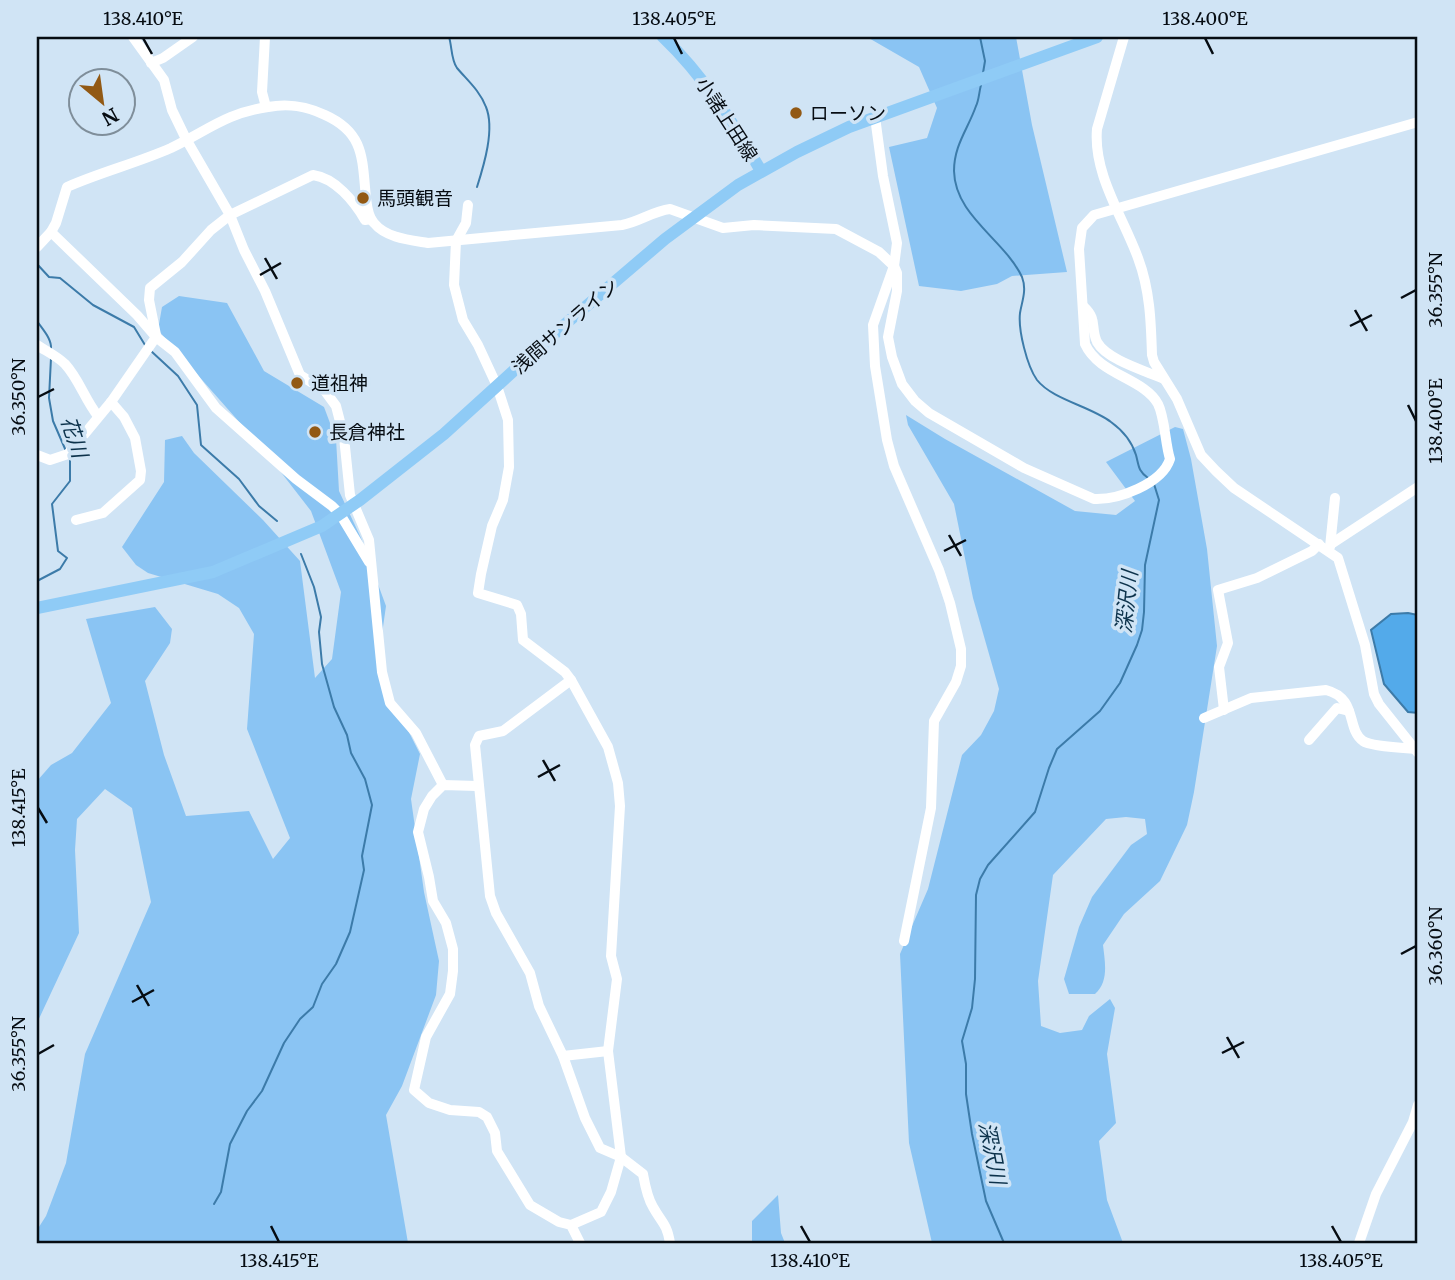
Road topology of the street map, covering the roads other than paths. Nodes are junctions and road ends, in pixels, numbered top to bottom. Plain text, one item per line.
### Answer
1 (133, 37) edge
2 (193, 37) edge
3 (265, 37) edge
4 (663, 37) edge
5 (1097, 37) edge
6 (1125, 37) edge
7 (151, 63) junction
8 (266, 107) junction
9 (881, 114) junction
10 (1418, 122) edge
11 (186, 139) junction
12 (761, 171) junction
13 (468, 205) dead end
14 (1115, 209) junction
15 (230, 215) junction
16 (693, 217) junction
17 (371, 219) junction
18 (51, 232) junction
19 (456, 241) junction
20 (37, 247) edge
21 (894, 266) junction
22 (1084, 307) junction
23 (156, 337) junction
24 (37, 345) edge
25 (1164, 379) junction
26 (497, 386) junction
27 (111, 402) junction
28 (98, 416) junction
29 (37, 455) edge
30 (1418, 487) edge
31 (1335, 498) dead end
32 (340, 514) junction
33 (76, 520) dead end
34 (1326, 546) junction
35 (371, 566) junction
36 (37, 608) edge
37 (571, 680) junction
38 (1224, 710) junction
39 (1349, 711) junction
40 (1204, 718) dead end
41 (1308, 740) dead end
42 (1417, 750) edge
43 (443, 785) junction
44 (477, 786) junction
45 (904, 941) dead end
46 (608, 1051) junction
47 (563, 1056) junction
48 (1418, 1105) edge
49 (1416, 1124) edge
50 (621, 1157) junction
51 (570, 1224) junction
52 (580, 1243) edge
53 (670, 1243) edge
54 (1359, 1243) edge

1 - 7 street
2 - 7 street
3 - 8 street
4 - 12 main road, 小諸上田線
5 - 9 main road, 浅間サンライン
6 - 14 street
7 - 11 street
8 - 11 street
8 - 17 street
9 - 12 main road, 浅間サンライン
9 - 21 street
10 - 14 street
11 - 15 street
11 - 18 street
12 - 16 main road, 浅間サンライン
13 - 19 street
14 - 22 street
14 - 25 street
15 - 17 street
15 - 23 street
15 - 35 street
16 - 19 street
16 - 21 street
16 - 26 main road, 浅間サンライン
17 - 19 street
18 - 20 street
18 - 23 street
19 - 26 street
21 - 22 street
21 - 45 street
22 - 25 street
23 - 27 street
23 - 32 street
24 - 28 street
25 - 34 street
26 - 32 main road, 浅間サンライン
26 - 37 street
27 - 28 street
27 - 33 street
28 - 29 street
30 - 34 street
31 - 34 street
32 - 35 street
32 - 36 main road, 浅間サンライン
34 - 38 street
34 - 42 street
35 - 43 street
37 - 44 street
37 - 46 street
38 - 39 street
38 - 40 street
39 - 41 street
39 - 42 street
43 - 44 street
43 - 51 street
44 - 47 street
46 - 47 street
46 - 50 street
47 - 50 street
48 - 49 street
49 - 54 street
50 - 51 street
50 - 53 street
51 - 52 street

